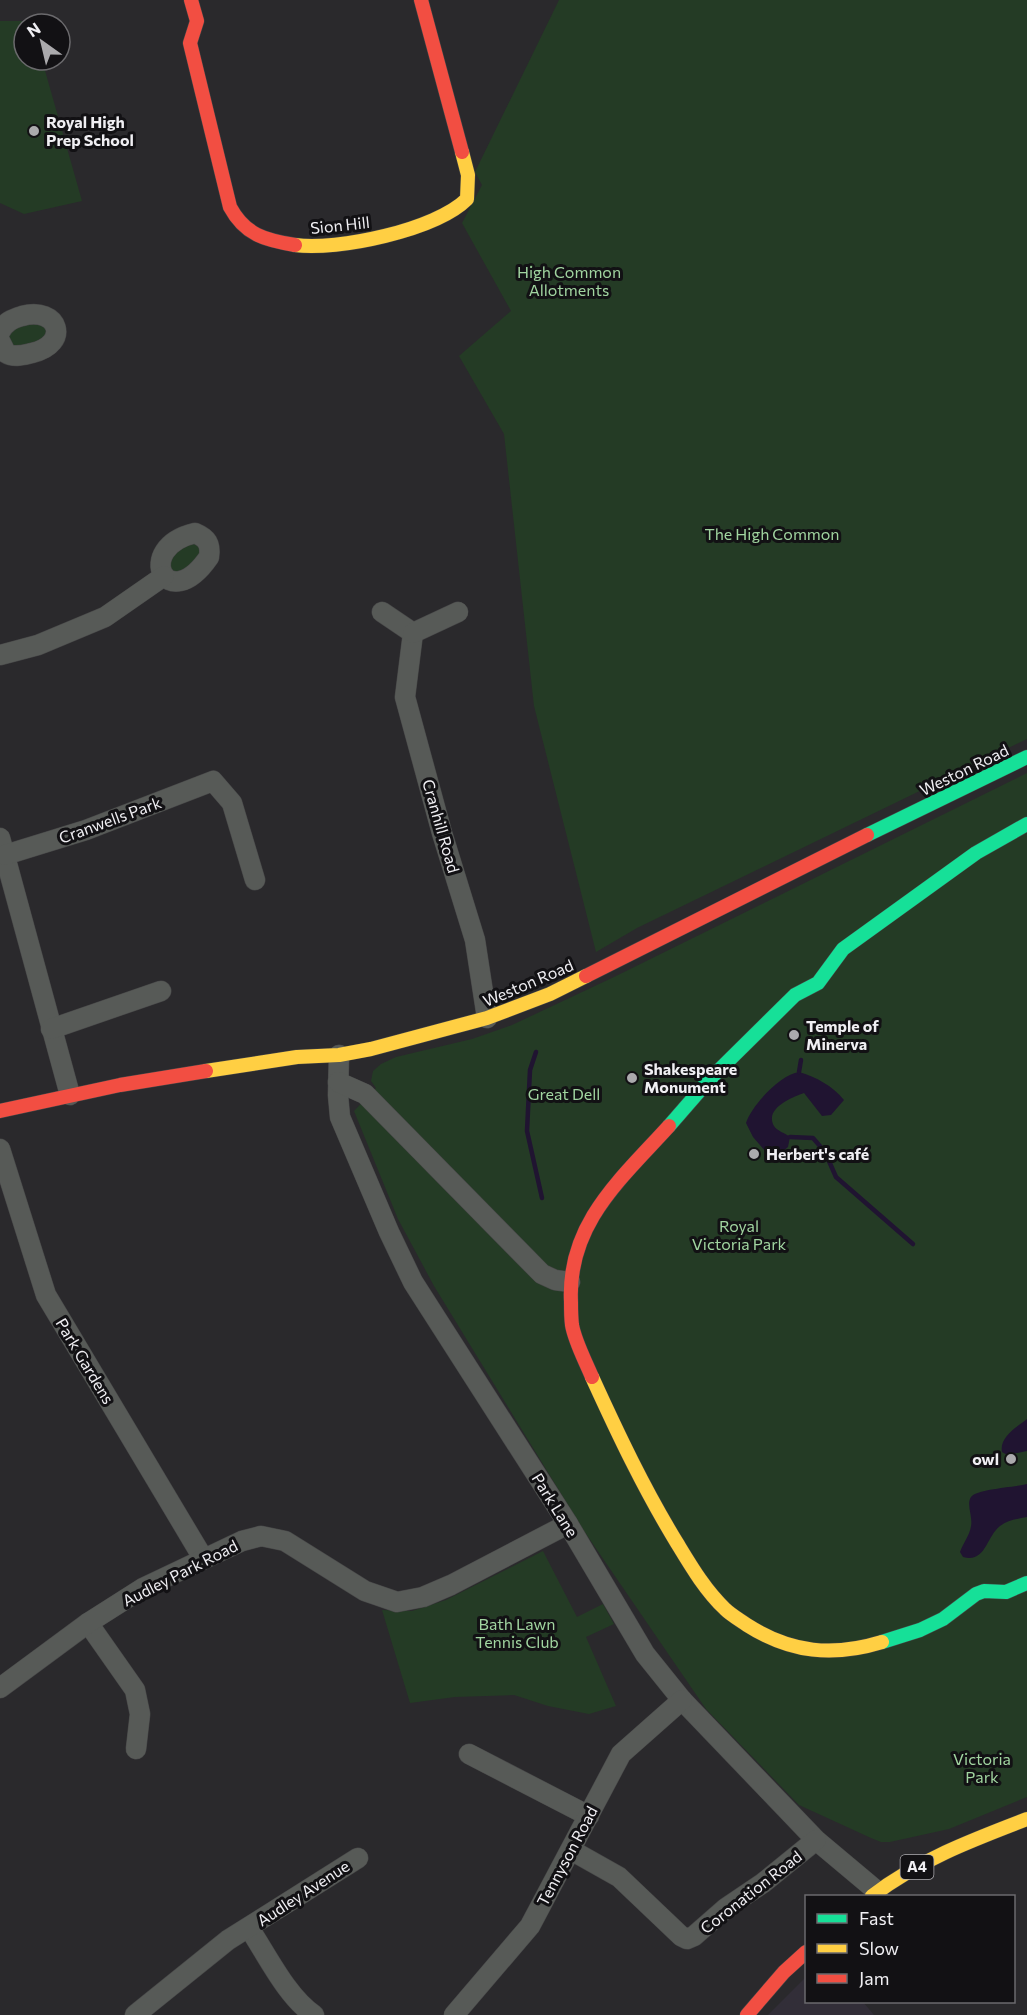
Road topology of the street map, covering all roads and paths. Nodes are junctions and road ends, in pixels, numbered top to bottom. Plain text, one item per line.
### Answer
1 (191, 0) edge
2 (421, 0) edge
3 (0, 332) edge
4 (2, 352) edge
5 (164, 576) dead end
6 (382, 612) dead end
7 (458, 612) dead end
8 (413, 633) junction
9 (0, 655) edge
10 (1027, 757) edge
11 (1027, 824) edge
12 (2, 847) edge
13 (255, 880) dead end
14 (161, 991) dead end
15 (487, 1018) junction
16 (51, 1029) junction
17 (339, 1055) junction
18 (338, 1082) junction
19 (70, 1095) junction
20 (0, 1111) edge
21 (0, 1149) edge
22 (570, 1282) junction
23 (568, 1524) junction
24 (203, 1558) junction
25 (1027, 1583) edge
26 (88, 1623) junction
27 (2, 1681) edge
28 (682, 1700) junction
29 (136, 1749) dead end
30 (469, 1754) dead end
31 (589, 1815) junction
32 (1027, 1819) edge
33 (816, 1840) junction
34 (571, 1850) junction
35 (358, 1858) dead end
36 (875, 1894) edge
37 (249, 1928) junction
38 (805, 1954) edge
39 (460, 2013) edge
40 (135, 2015) edge
41 (315, 2015) edge
42 (747, 2015) edge

1 - 2 street, Sion Hill
3 - 4 street
5 - 9 street
6 - 8 street
7 - 8 street
8 - 15 street, Cranhill Road
10 - 15 street, Weston Road
11 - 22 street
12 - 13 street, Cranwells Park
12 - 16 street, Cranwells Park
14 - 16 street
15 - 17 street, Weston Road
16 - 19 street, Cranwells Park
17 - 18 street, Park Lane
17 - 19 street, Weston Road
18 - 22 street
18 - 23 street, Park Lane
19 - 20 street, Weston Road
21 - 24 street, Park Gardens
22 - 25 street
23 - 24 street, Audley Park Road
23 - 28 street, Park Lane
24 - 26 street, Audley Park Road
26 - 27 street, Audley Park Road
26 - 29 street
28 - 31 street, Tennyson Road
28 - 33 street, Park Lane
30 - 31 street
31 - 34 street, Tennyson Road
32 - 36 street, A4
33 - 34 street, Coronation Road
33 - 36 street, Park Lane
34 - 39 street, Tennyson Road
35 - 37 street, Audley Avenue
37 - 40 street, Audley Avenue
37 - 41 street, Audley Avenue
38 - 42 street

